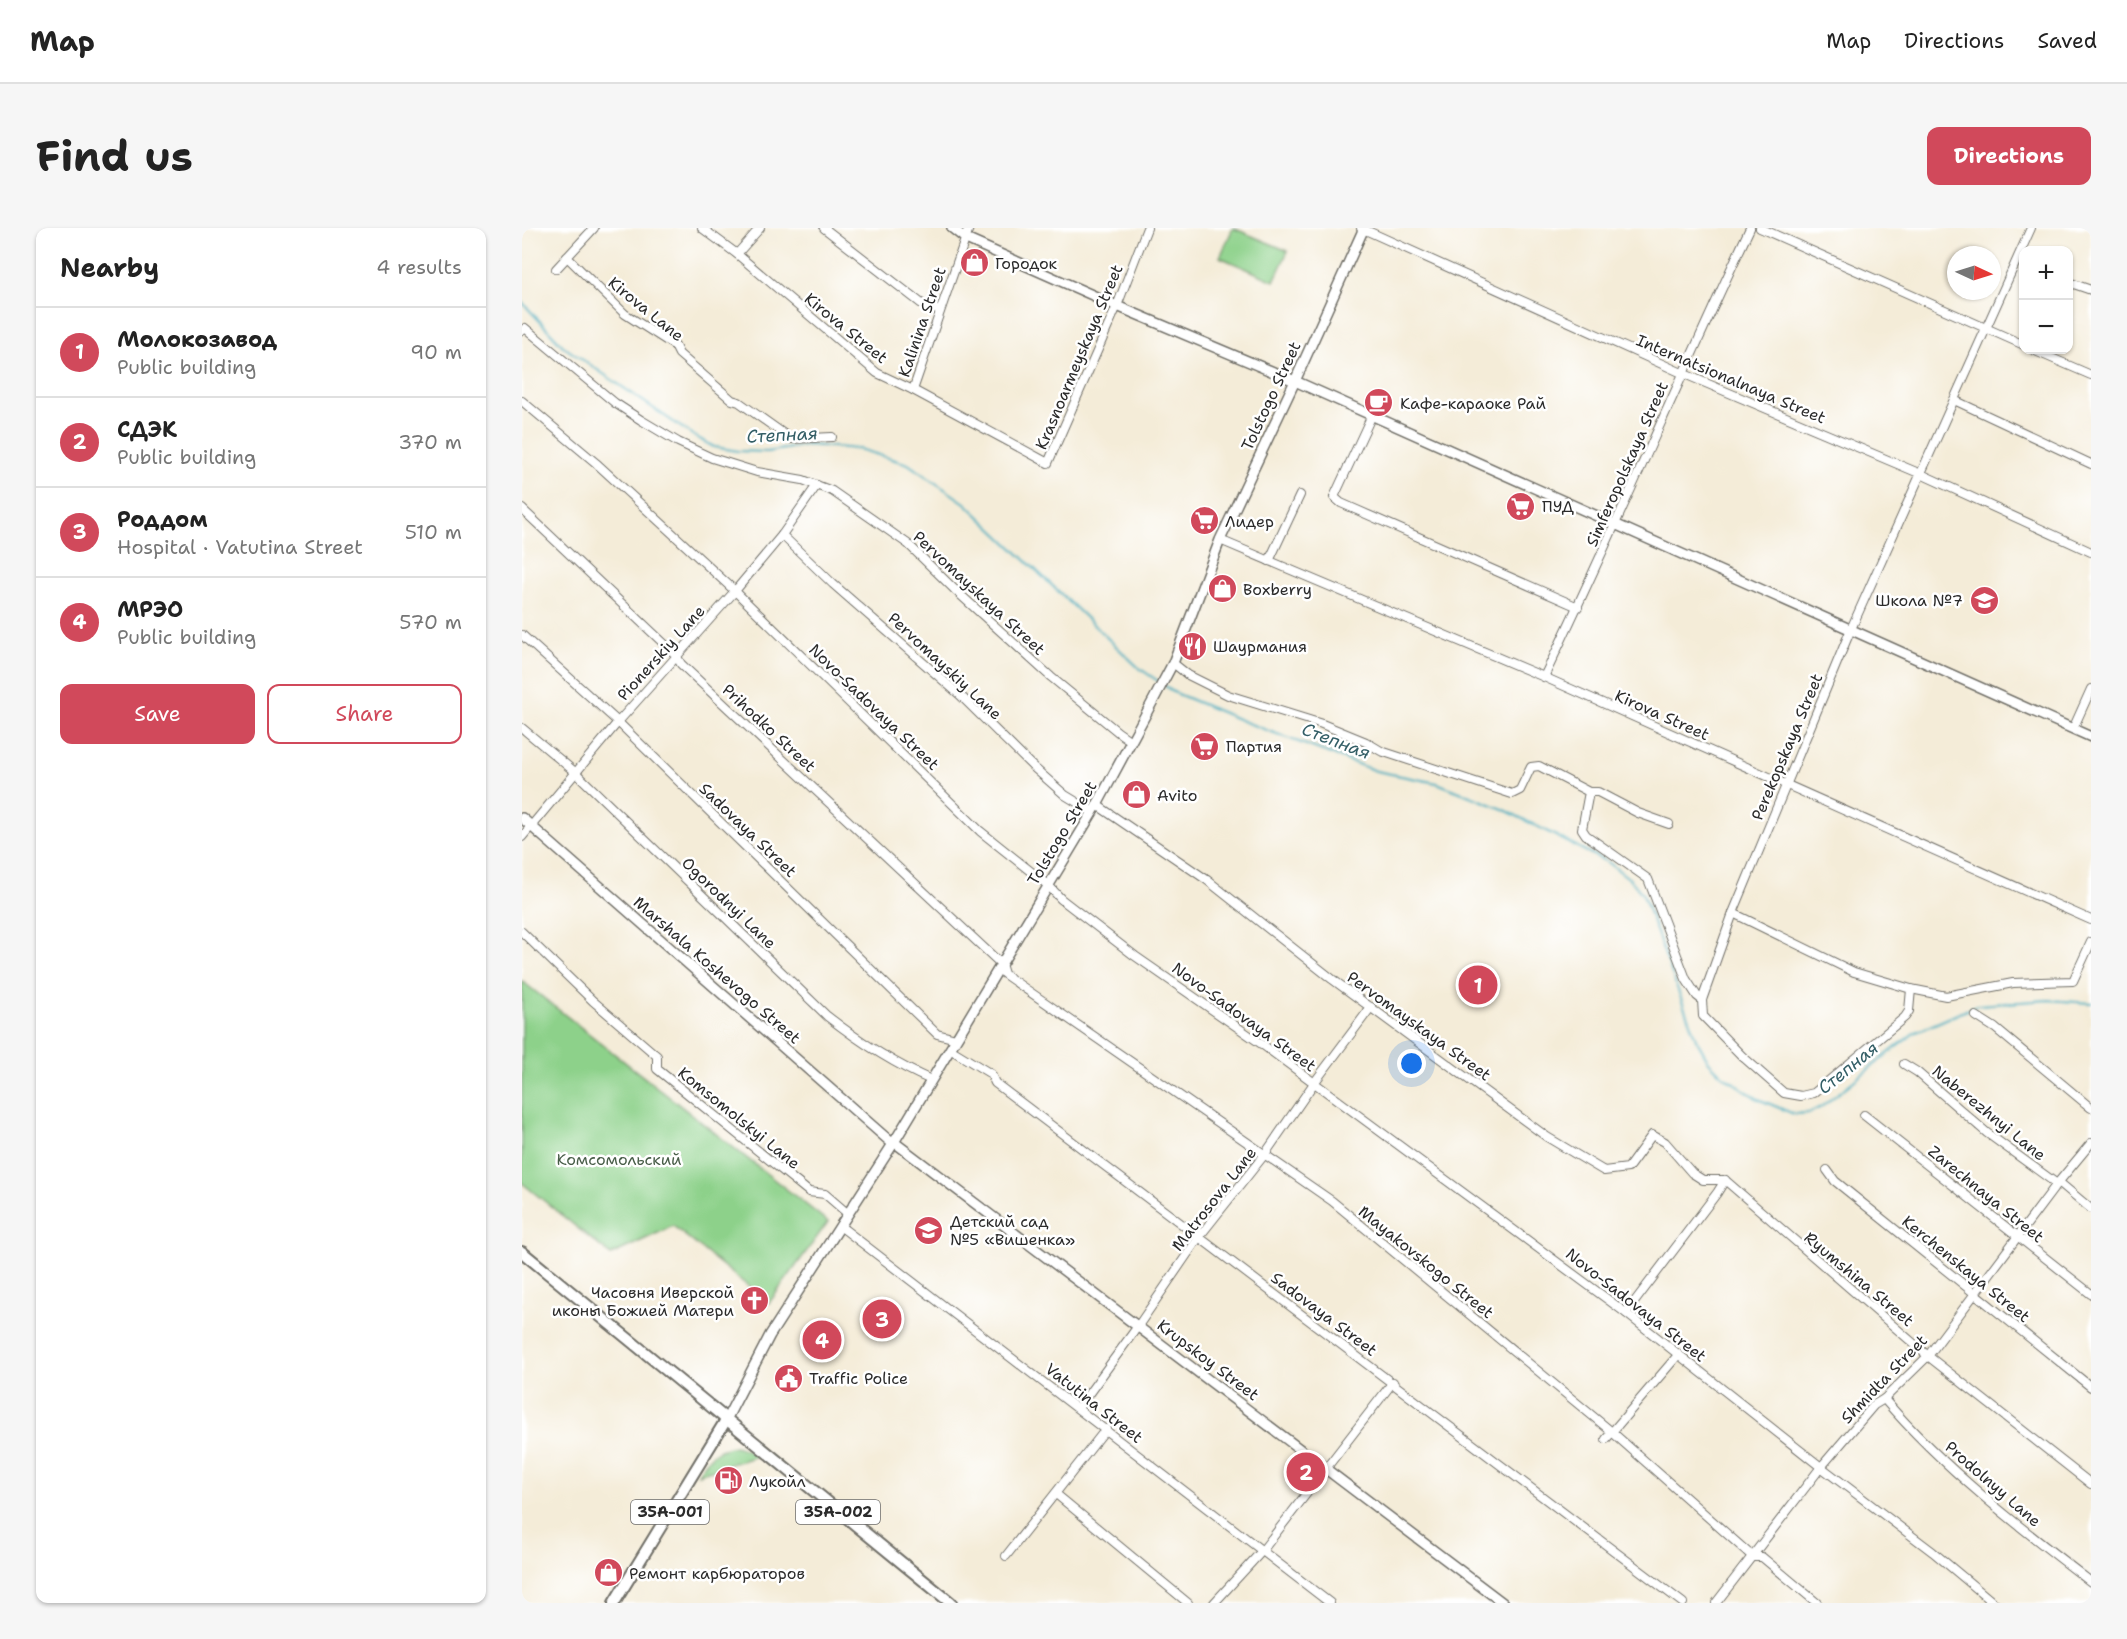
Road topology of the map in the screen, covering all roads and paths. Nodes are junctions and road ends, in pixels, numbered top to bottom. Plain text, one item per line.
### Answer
1 (594, 228) edge
2 (702, 228) edge
3 (760, 228) edge
4 (824, 228) edge
5 (952, 228) edge
6 (969, 228) edge
7 (1147, 228) edge
8 (1363, 228) edge
9 (1750, 228) edge
10 (1760, 228) edge
11 (2031, 228) edge
12 (966, 239) junction
13 (2025, 246) edge
14 (737, 254) junction
15 (567, 257) junction
16 (2019, 263) edge
17 (556, 269) dead end
18 (2073, 284) edge
19 (2091, 290) edge
20 (1117, 306) junction
21 (940, 311) junction
22 (1986, 329) junction
23 (522, 331) edge
24 (2019, 343) edge
25 (2042, 354) edge
26 (1682, 373) junction
27 (2091, 375) edge
28 (1295, 381) junction
29 (913, 390) junction
30 (1954, 400) junction
31 (522, 401) edge
32 (1372, 415) junction
33 (832, 437) dead end
34 (1048, 463) joint
35 (2091, 464) edge
36 (1921, 474) junction
37 (817, 485) junction
38 (1300, 495) dead end
39 (522, 509) edge
40 (1616, 524) junction
41 (782, 535) junction
42 (1220, 540) junction
43 (2091, 552) edge
44 (1269, 561) junction
45 (735, 591) junction
46 (1578, 607) junction
47 (1851, 629) junction
48 (522, 635) edge
49 (676, 655) junction
50 (1172, 666) junction
51 (1544, 677) junction
52 (2091, 689) edge
53 (618, 722) junction
54 (522, 728) edge
55 (2073, 729) junction
56 (2091, 737) edge
57 (1131, 741) junction
58 (575, 772) junction
59 (1785, 785) junction
60 (1589, 792) junction
61 (1095, 809) junction
62 (522, 818) edge
63 (1669, 825) dead end
64 (531, 826) junction
65 (522, 837) edge
66 (1048, 886) junction
67 (1733, 913) junction
68 (2091, 920) edge
69 (522, 932) edge
70 (2091, 942) edge
71 (1001, 964) junction
72 (1911, 989) junction
73 (1702, 1000) junction
74 (1371, 1007) junction
75 (1976, 1016) dead end
76 (956, 1039) junction
77 (950, 1049) junction
78 (1904, 1064) dead end
79 (931, 1080) junction
80 (1314, 1083) junction
81 (2091, 1107) edge
82 (1864, 1115) dead end
83 (893, 1143) junction
84 (2091, 1143) edge
85 (1265, 1154) junction
86 (1827, 1170) dead end
87 (1725, 1180) junction
88 (2058, 1183) junction
89 (2091, 1209) edge
90 (847, 1213) junction
91 (840, 1226) junction
92 (2019, 1236) junction
93 (1199, 1237) junction
94 (522, 1252) edge
95 (1975, 1294) junction
96 (2091, 1294) edge
97 (1626, 1313) junction
98 (1138, 1326) junction
99 (1678, 1355) junction
100 (1928, 1356) junction
101 (1392, 1382) junction
102 (2091, 1387) edge
103 (1884, 1399) junction
104 (1079, 1407) junction
105 (726, 1420) junction
106 (1106, 1429) junction
107 (1612, 1432) junction
108 (1606, 1439) dead end
109 (1821, 1467) junction
110 (1324, 1468) junction
111 (2091, 1484) edge
112 (1056, 1494) junction
113 (1262, 1551) junction
114 (1006, 1556) dead end
115 (1753, 1557) junction
116 (2091, 1582) edge
117 (614, 1603) edge
118 (951, 1603) edge
119 (1188, 1603) edge
120 (1214, 1603) edge
121 (1330, 1603) edge
122 (1503, 1603) edge
123 (1683, 1603) edge
124 (1716, 1603) edge
125 (1817, 1603) edge
126 (1994, 1603) edge

1 - 15 street
2 - 14 street, Kirova Street
3 - 14 street
4 - 21 street
5 - 12 main road
6 - 12 street, Kalinina Street
7 - 20 street, Krasnoarmeyskaya Street
8 - 26 street, Internatsionalnaya Street
8 - 28 main road, Tolstogo Street
9 - 26 street, Simferopolskaya Street
10 - 22 street
11 - 13 street, Perekopskaya Street
12 - 20 main road
12 - 21 street, Kalinina Street
14 - 29 street, Kirova Street
15 - 17 street
15 - 33 street, Kirova Lane
16 - 22 street, Perekopskaya Street
18 - 19 street
20 - 28 main road
20 - 34 street, Krasnoarmeyskaya Street
21 - 29 street, Kalinina Street
22 - 24 street
22 - 30 street, Perekopskaya Street
23 - 37 street, Pervomayskaya Street
25 - 27 street
26 - 36 street, Internatsionalnaya Street
26 - 40 street, Simferopolskaya Street
28 - 32 main road
28 - 42 main road, Tolstogo Street
29 - 34 street, Kirova Street
30 - 35 street
30 - 36 street, Perekopskaya Street
31 - 45 street, Novo-Sadovaya Street
32 - 40 main road
32 - 46 street
36 - 43 street, Internatsionalnaya Street
36 - 47 street, Perekopskaya Street
37 - 41 street, Pionerskiy Lane
37 - 57 street, Pervomayskaya Street
38 - 44 street
39 - 49 street, Prihodko Street
40 - 46 street, Simferopolskaya Street
40 - 47 main road
41 - 45 street, Pionerskiy Lane
41 - 61 street, Pervomayskiy Lane
42 - 44 street, Kirova Street
42 - 50 main road, Tolstogo Street
44 - 51 street, Kirova Street
45 - 49 street, Pionerskiy Lane
45 - 66 street, Novo-Sadovaya Street
46 - 51 street, Simferopolskaya Street
47 - 55 main road
47 - 59 street, Perekopskaya Street
48 - 53 street, Sadovaya Street
49 - 53 street, Pionerskiy Lane
49 - 71 street, Prihodko Street
50 - 57 main road, Tolstogo Street
50 - 60 street
51 - 59 street, Kirova Street
52 - 55 street
53 - 58 street, Pionerskiy Lane
53 - 76 street, Sadovaya Street
54 - 58 street, Ogorodnyi Lane
55 - 56 main road
57 - 61 main road, Tolstogo Street
58 - 64 street, Pionerskiy Lane
58 - 79 street, Ogorodnyi Lane
59 - 67 street, Perekopskaya Street
59 - 68 street, Kirova Street
60 - 63 street
60 - 73 street
61 - 66 main road, Tolstogo Street
61 - 74 street, Pervomayskaya Street
62 - 64 main road, Marshala Koshevogo Street
64 - 65 street, Pionerskiy Lane
64 - 83 main road, Marshala Koshevogo Street
66 - 71 main road, Tolstogo Street
66 - 80 street, Novo-Sadovaya Street
67 - 72 street
67 - 73 street, Perekopskaya Street
69 - 90 street, Komsomolskyi Lane
70 - 72 street
71 - 76 main road, Tolstogo Street
71 - 85 street, Mayakovskogo Street
72 - 73 street
74 - 80 street, Matrosova Lane
74 - 87 street, Pervomayskaya Street
75 - 81 street
76 - 77 main road, Tolstogo Street
77 - 79 main road, Tolstogo Street
77 - 93 street, Sadovaya Street
78 - 88 street, Naberezhnyi Lane
79 - 83 main road, Tolstogo Street
80 - 85 street, Matrosova Lane
80 - 97 street, Novo-Sadovaya Street
82 - 92 street, Zarechnaya Street
83 - 90 main road, Tolstogo Street
83 - 98 main road, Krupskoy Street
84 - 88 street, Shmidta Street
85 - 93 street, Matrosova Lane
85 - 107 street, Mayakovskogo Street
86 - 95 street, Kerchenskaya Street
87 - 97 street
87 - 100 street, Ryumshina Street
88 - 89 street, Naberezhnyi Lane
88 - 92 street, Shmidta Street
90 - 91 main road, Tolstogo Street
91 - 104 street, Vatutina Street
91 - 105 main road, Tolstogo Street
92 - 95 street, Shmidta Street
92 - 96 street, Zarechnaya Street
93 - 98 street, Matrosova Lane
93 - 101 street, Sadovaya Street
94 - 105 highway, 35А-002
95 - 100 street, Shmidta Street
95 - 102 street, Kerchenskaya Street
97 - 99 street, Novo-Sadovaya Street
98 - 104 street, Matrosova Lane
98 - 110 main road, Krupskoy Street
99 - 107 street
99 - 109 street, Novo-Sadovaya Street
100 - 103 street, Shmidta Street
100 - 111 street, Ryumshina Street
101 - 110 street
101 - 123 street, Sadovaya Street
103 - 109 street, Shmidta Street
103 - 116 street, Prodolnyy Lane
104 - 106 street, Vatutina Street
105 - 117 highway, 35А-001
105 - 118 highway, 35А-002
106 - 112 street
106 - 113 street, Vatutina Street
107 - 108 street
107 - 115 street, Mayakovskogo Street
109 - 115 street, Shmidta Street
109 - 126 street, Novo-Sadovaya Street
110 - 113 street
110 - 122 main road, Krupskoy Street
112 - 114 street
112 - 119 street
113 - 120 street
113 - 121 street, Vatutina Street
115 - 124 street, Shmidta Street
115 - 125 street, Mayakovskogo Street

